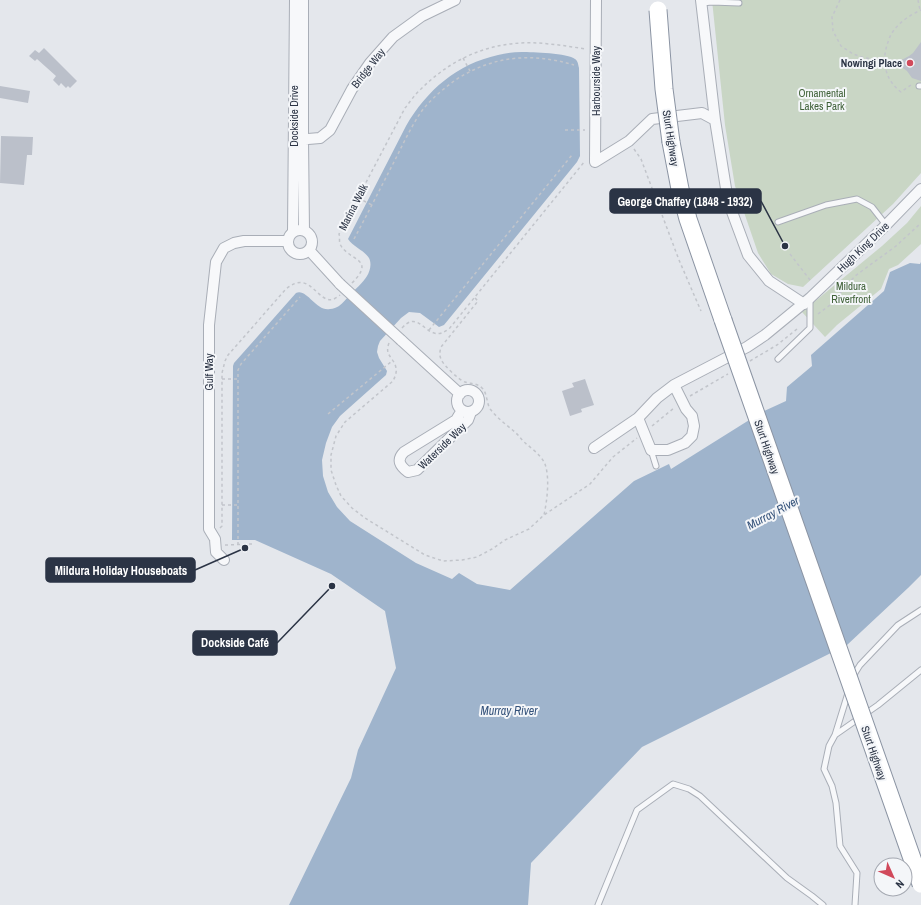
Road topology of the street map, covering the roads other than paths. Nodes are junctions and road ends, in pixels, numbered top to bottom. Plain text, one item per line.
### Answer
1 (295, 0) edge
2 (303, 0) edge
3 (455, 0) edge
4 (596, 0) edge
5 (702, 1) edge
6 (739, 3) dead end
7 (658, 5) edge
8 (715, 120) junction
9 (298, 140) junction
10 (921, 189) edge
11 (778, 222) dead end
12 (886, 225) junction
13 (304, 230) junction
14 (293, 232) junction
15 (288, 242) junction
16 (309, 250) junction
17 (807, 301) junction
18 (778, 358) dead end
19 (674, 384) junction
20 (460, 394) junction
21 (467, 411) junction
22 (638, 418) junction
23 (594, 448) dead end
24 (651, 450) junction
25 (656, 466) dead end
26 (224, 560) dead end
27 (921, 610) edge
28 (921, 670) edge
29 (835, 735) junction
30 (921, 884) edge
31 (598, 905) edge
32 (822, 905) edge
33 (855, 905) edge

1 - 9 street, Dockside Drive
2 - 9 street, Dockside Drive
3 - 9 street, Bridge Way
4 - 8 street, Harbourside Way
5 - 6 lane
5 - 8 street
7 - 30 highway, Sturt Highway, bridge
8 - 17 street
9 - 13 street, Dockside Drive
9 - 14 street, Dockside Drive
10 - 12 street, Hugh King Drive
11 - 12 lane
12 - 17 street, Hugh King Drive
13 - 14 street
13 - 16 street
14 - 15 street
15 - 16 street
15 - 26 street, Gulf Way
16 - 20 street, bridge
17 - 18 lane
17 - 19 street, Hugh King Drive
19 - 22 street, Hugh King Drive
19 - 24 street
20 - 21 street
20 - 21 street
21 - 21 street, Waterside Way
22 - 23 street, Hugh King Drive
22 - 24 street
24 - 25 lane
27 - 29 lane
28 - 29 lane
29 - 33 lane
31 - 32 lane

